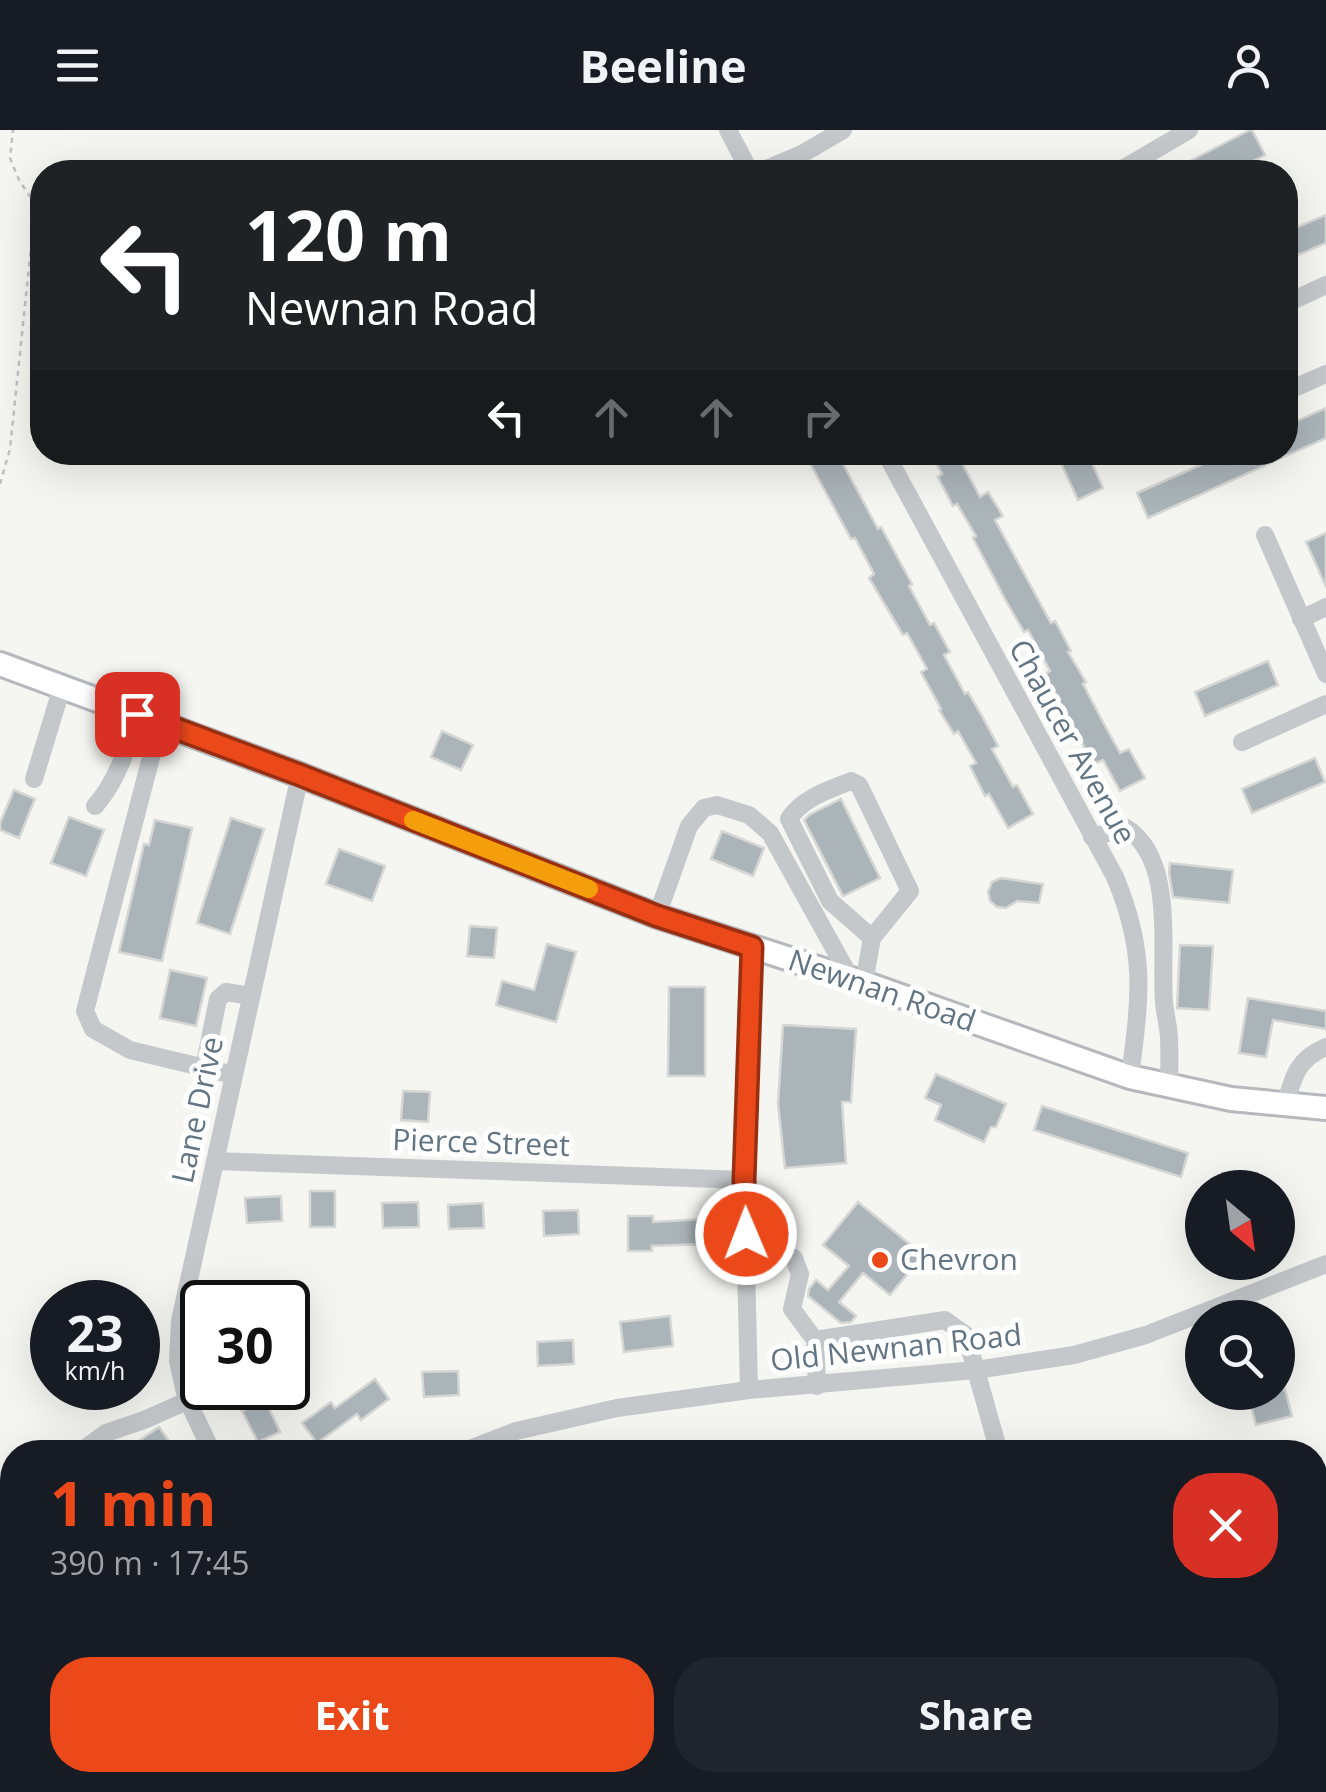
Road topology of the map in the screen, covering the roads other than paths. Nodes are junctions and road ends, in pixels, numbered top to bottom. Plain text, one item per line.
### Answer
1 (728, 130) edge
2 (843, 130) edge
3 (1188, 130) edge
4 (744, 160) edge
5 (788, 160) edge
6 (1136, 160) edge
7 (1326, 286) edge
8 (1298, 298) edge
9 (1326, 374) edge
10 (1298, 386) edge
11 (892, 465) edge
12 (1266, 535) dead end
13 (1326, 607) edge
14 (1302, 619) junction
15 (0, 664) edge
16 (1326, 674) edge
17 (62, 687) junction
18 (1326, 704) edge
19 (137, 714) junction
20 (160, 724) junction
21 (1242, 742) dead end
22 (300, 775) junction
23 (34, 778) dead end
24 (95, 806) dead end
25 (1092, 838) junction
26 (657, 916) junction
27 (872, 938) junction
28 (752, 947) junction
29 (857, 981) junction
30 (252, 996) junction
31 (1326, 1047) edge
32 (204, 1068) junction
33 (234, 1075) junction
34 (1130, 1078) junction
35 (1169, 1086) junction
36 (1285, 1106) junction
37 (1326, 1108) edge
38 (215, 1161) junction
39 (744, 1180) junction
40 (746, 1234) junction
41 (1326, 1264) edge
42 (189, 1280) edge
43 (180, 1321) edge
44 (814, 1340) junction
45 (180, 1369) edge
46 (976, 1370) junction
47 (817, 1386) junction
48 (749, 1390) junction
49 (180, 1404) edge
50 (192, 1410) edge
51 (96, 1440) edge
52 (206, 1440) edge
53 (494, 1440) edge
54 (996, 1440) edge

1 - 4 street
2 - 5 street
3 - 6 street
7 - 8 street
9 - 10 street
11 - 25 street, Chaucer Avenue
12 - 14 street
13 - 14 street
14 - 16 street
15 - 17 main road, Newnan Road
17 - 19 main road, Newnan Road
17 - 23 street
18 - 21 street
19 - 20 main road, Newnan Road
19 - 24 street
20 - 22 main road, Newnan Road
20 - 32 street
22 - 26 main road, Newnan Road
22 - 30 street, Lane Drive
25 - 34 street, Chaucer Avenue
25 - 35 street
26 - 28 main road, Newnan Road
26 - 29 street
27 - 27 street
27 - 29 street
28 - 29 main road, Newnan Road
28 - 39 street
29 - 34 main road, Newnan Road
30 - 32 street
30 - 33 street, Lane Drive
31 - 36 street
32 - 33 street
33 - 38 street, Lane Drive
34 - 35 main road, Newnan Road
35 - 36 main road, Newnan Road
36 - 37 main road, Newnan Road
38 - 39 street, Pierce Street
38 - 42 street, Lane Drive
39 - 40 street
40 - 44 street
40 - 48 street
41 - 46 street, Old Newnan Road
43 - 45 street, Lane Drive
44 - 46 street
44 - 47 street
46 - 47 street, Old Newnan Road
46 - 54 street
47 - 48 street, Old Newnan Road
48 - 53 street, Old Newnan Road
49 - 51 street
50 - 52 street, Lane Drive

